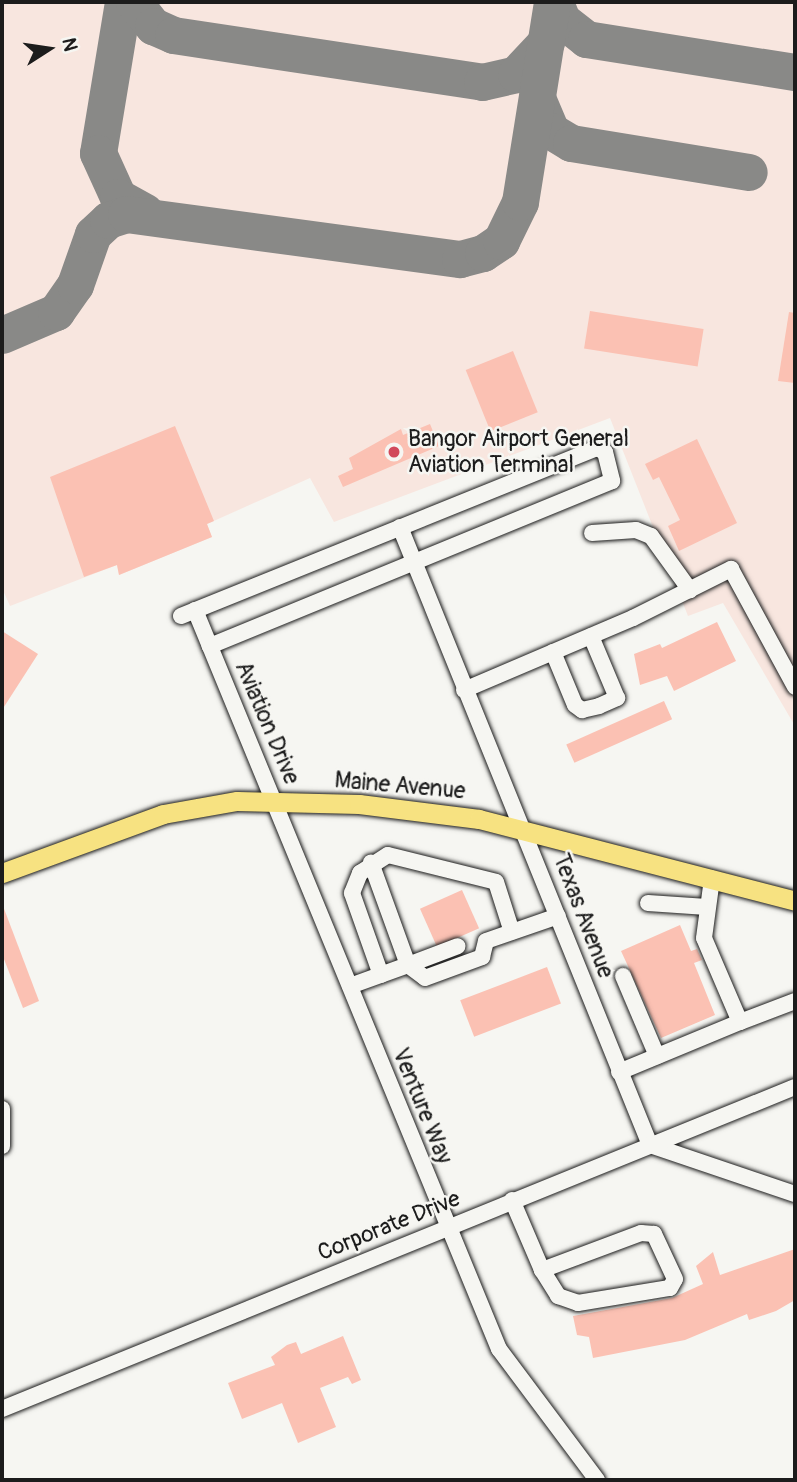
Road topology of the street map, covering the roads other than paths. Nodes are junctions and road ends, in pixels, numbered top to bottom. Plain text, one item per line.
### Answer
1 (400, 527) junction
2 (592, 533) dead end
3 (414, 562) junction
4 (690, 590) junction
5 (591, 636) junction
6 (553, 652) junction
7 (213, 653) junction
8 (795, 687) edge
9 (464, 690) junction
10 (277, 804) junction
11 (525, 831) junction
12 (371, 863) junction
13 (2, 873) edge
14 (712, 879) junction
15 (795, 901) edge
16 (648, 903) dead end
17 (707, 907) junction
18 (558, 916) junction
19 (512, 932) junction
20 (486, 941) junction
21 (408, 965) junction
22 (381, 975) junction
23 (623, 976) dead end
24 (350, 986) junction
25 (795, 1001) edge
26 (740, 1022) junction
27 (657, 1056) junction
28 (619, 1072) junction
29 (795, 1087) edge
30 (2, 1108) edge
31 (650, 1145) junction
32 (2, 1146) edge
33 (795, 1194) edge
34 (512, 1200) junction
35 (447, 1227) junction
36 (542, 1270) junction
37 (2, 1409) edge
38 (597, 1480) edge

1 - 3 street, Texas Avenue
1 - 3 street
1 - 7 street, Aviation Drive
2 - 4 street
3 - 7 street
3 - 9 street, Texas Avenue
4 - 5 street
4 - 8 street
5 - 6 street
5 - 6 street
6 - 9 street
7 - 10 street, Aviation Drive
9 - 11 street, Texas Avenue
10 - 11 main road, Maine Avenue
10 - 13 main road, Maine Avenue
10 - 24 street, Venture Way
11 - 14 main road, Maine Avenue
11 - 18 street, Texas Avenue
12 - 19 street
12 - 21 street
12 - 22 street
14 - 15 main road, Maine Avenue
14 - 17 street
16 - 17 street
17 - 26 street
18 - 19 street
18 - 28 street, Texas Avenue
19 - 20 street
20 - 21 street
20 - 21 street
21 - 22 street
22 - 24 street
23 - 27 street
24 - 35 street, Venture Way
25 - 26 street
26 - 27 street
27 - 28 street
28 - 31 street, Texas Avenue
29 - 31 street, Corporate Drive
30 - 32 street
31 - 33 street
31 - 34 street, Corporate Drive
34 - 35 street, Corporate Drive
34 - 36 street
35 - 37 street, Corporate Drive
35 - 38 street, Venture Way
36 - 36 street

